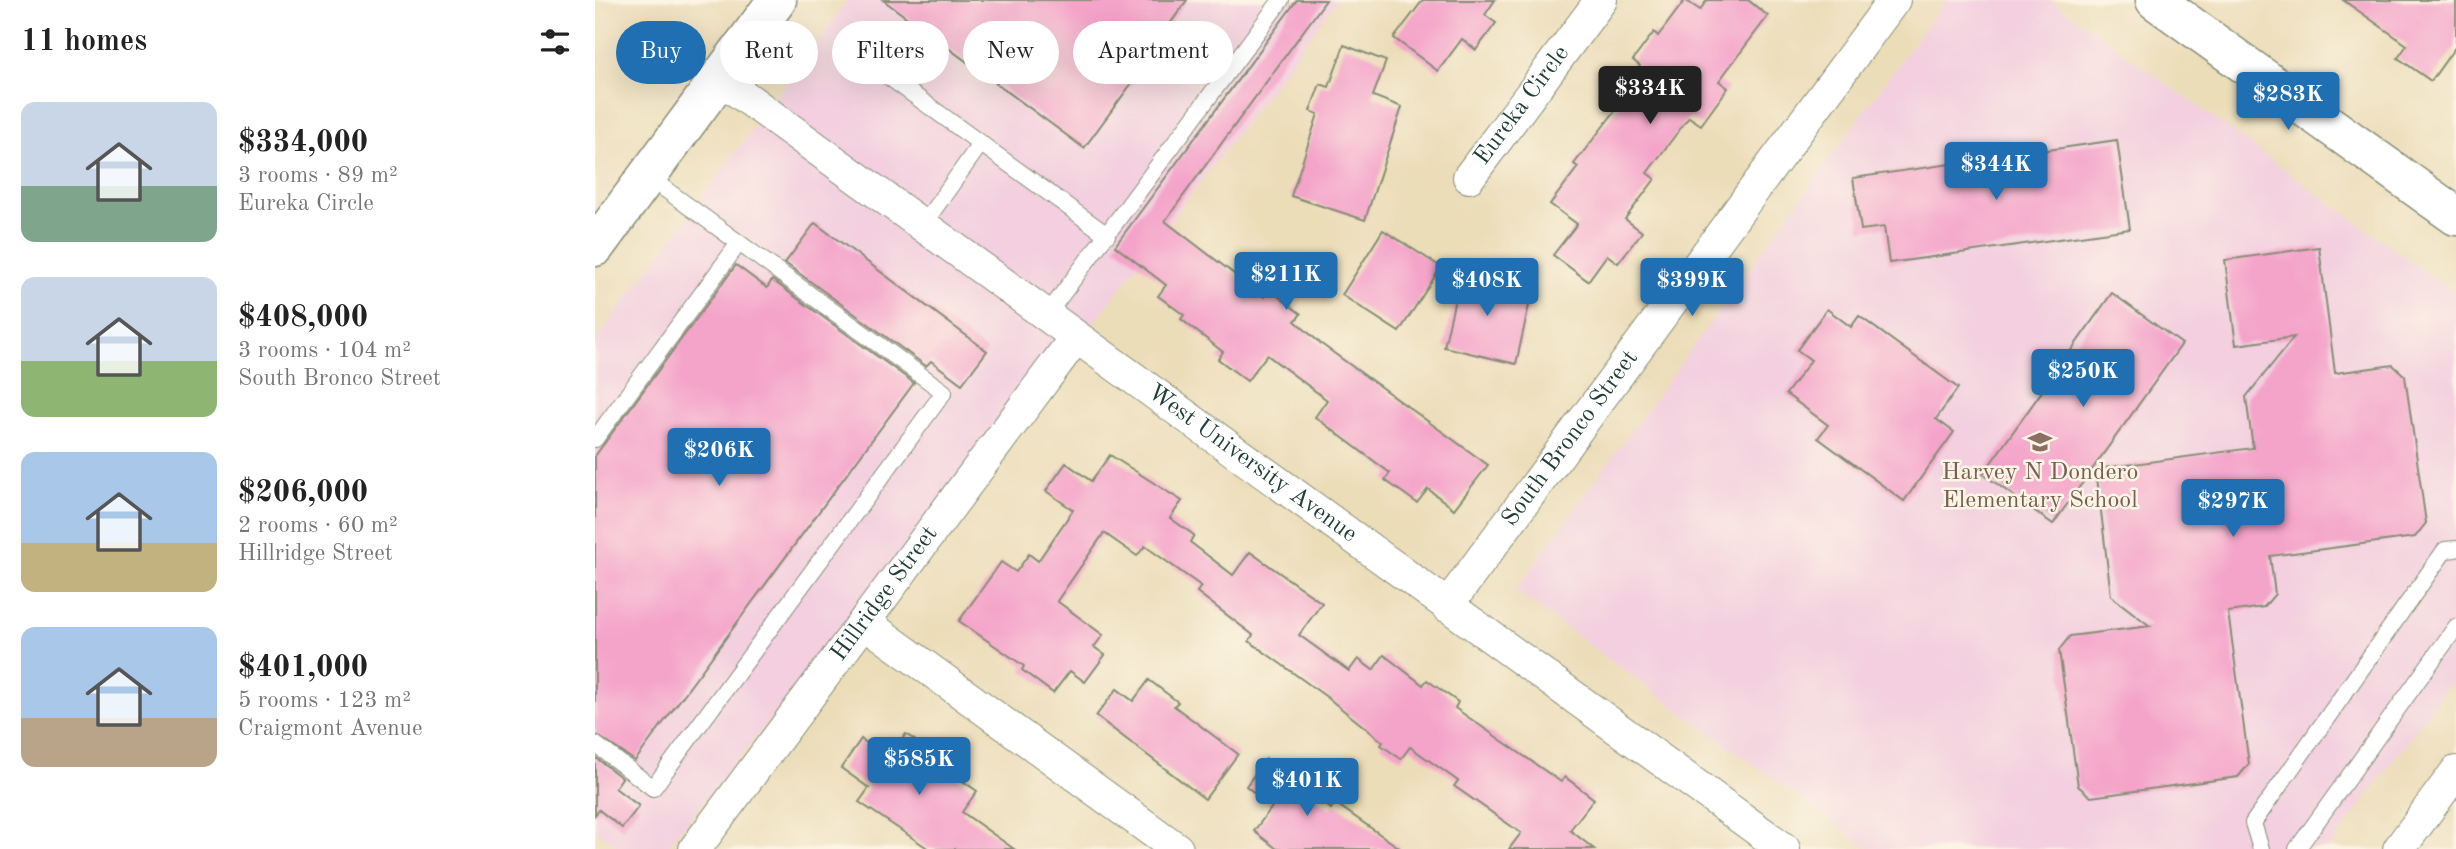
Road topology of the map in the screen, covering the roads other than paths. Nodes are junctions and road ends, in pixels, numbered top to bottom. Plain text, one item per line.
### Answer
1 (777, 0) edge
2 (1281, 0) edge
3 (1601, 0) edge
4 (1894, 0) edge
5 (2155, 0) edge
6 (719, 78) junction
7 (898, 84) edge
8 (981, 144) junction
9 (647, 176) junction
10 (1469, 177) dead end
11 (2456, 216) edge
12 (922, 226) junction
13 (1107, 234) junction
14 (739, 243) junction
15 (595, 247) edge
16 (1046, 316) junction
17 (1076, 337) junction
18 (595, 439) edge
19 (2456, 549) edge
20 (1447, 606) junction
21 (864, 622) junction
22 (2456, 627) edge
23 (595, 744) edge
24 (2456, 772) edge
25 (695, 849) edge
26 (1177, 849) edge
27 (1784, 849) edge
28 (2261, 849) edge
29 (2297, 849) edge
30 (2399, 849) edge

1 - 6 main road
2 - 13 lane
3 - 10 street, Eureka Circle
4 - 20 street, South Bronco Street
5 - 11 main road
6 - 9 main road
6 - 12 street, West University Avenue
7 - 8 lane
8 - 12 lane
8 - 13 lane
9 - 14 lane
9 - 15 main road
12 - 16 street, West University Avenue
13 - 16 lane
14 - 18 lane
14 - 23 lane
16 - 17 street, West University Avenue
17 - 20 street, West University Avenue
17 - 21 street, Hillridge Street
19 - 28 lane
20 - 27 street, West University Avenue
21 - 25 street, Hillridge Street
21 - 26 street
22 - 29 lane
24 - 30 street

